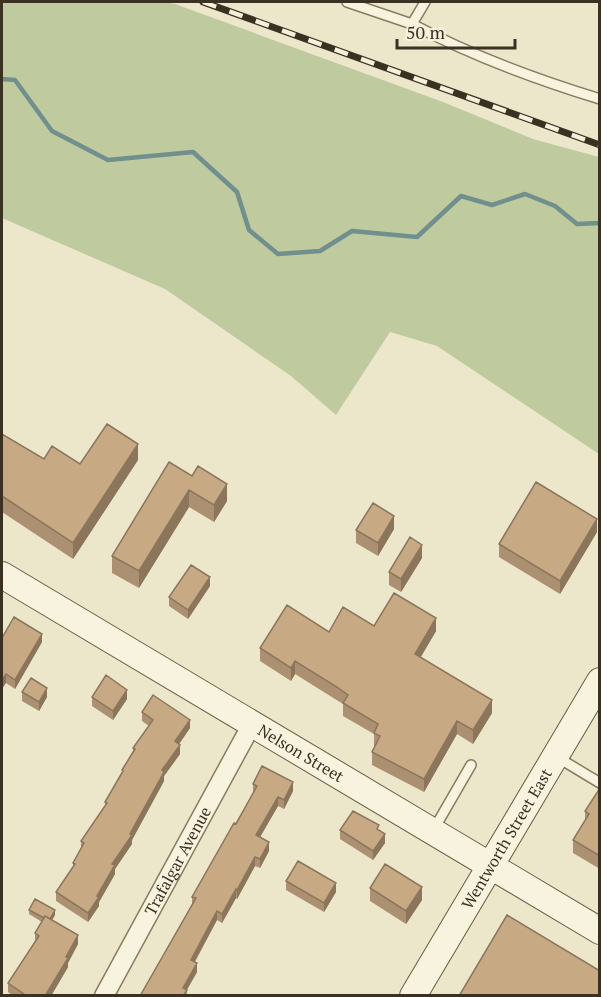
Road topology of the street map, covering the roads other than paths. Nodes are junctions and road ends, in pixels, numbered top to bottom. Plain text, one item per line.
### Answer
1 (347, 2) edge
2 (425, 2) edge
3 (412, 24) junction
4 (600, 99) edge
5 (2, 574) edge
6 (600, 681) edge
7 (252, 723) junction
8 (555, 756) junction
9 (471, 765) dead end
10 (600, 783) edge
11 (433, 831) junction
12 (489, 866) junction
13 (600, 931) edge
14 (104, 996) edge
15 (413, 996) edge

1 - 3 lane
2 - 3 lane
3 - 4 lane
5 - 7 street, Nelson Street
6 - 8 street, Wentworth Street East
7 - 11 street, Nelson Street
7 - 14 street, Trafalgar Avenue
8 - 10 lane
8 - 12 street, Wentworth Street East
9 - 11 lane
11 - 12 street, Nelson Street
12 - 13 street, Nelson Street
12 - 15 street, Wentworth Street East

